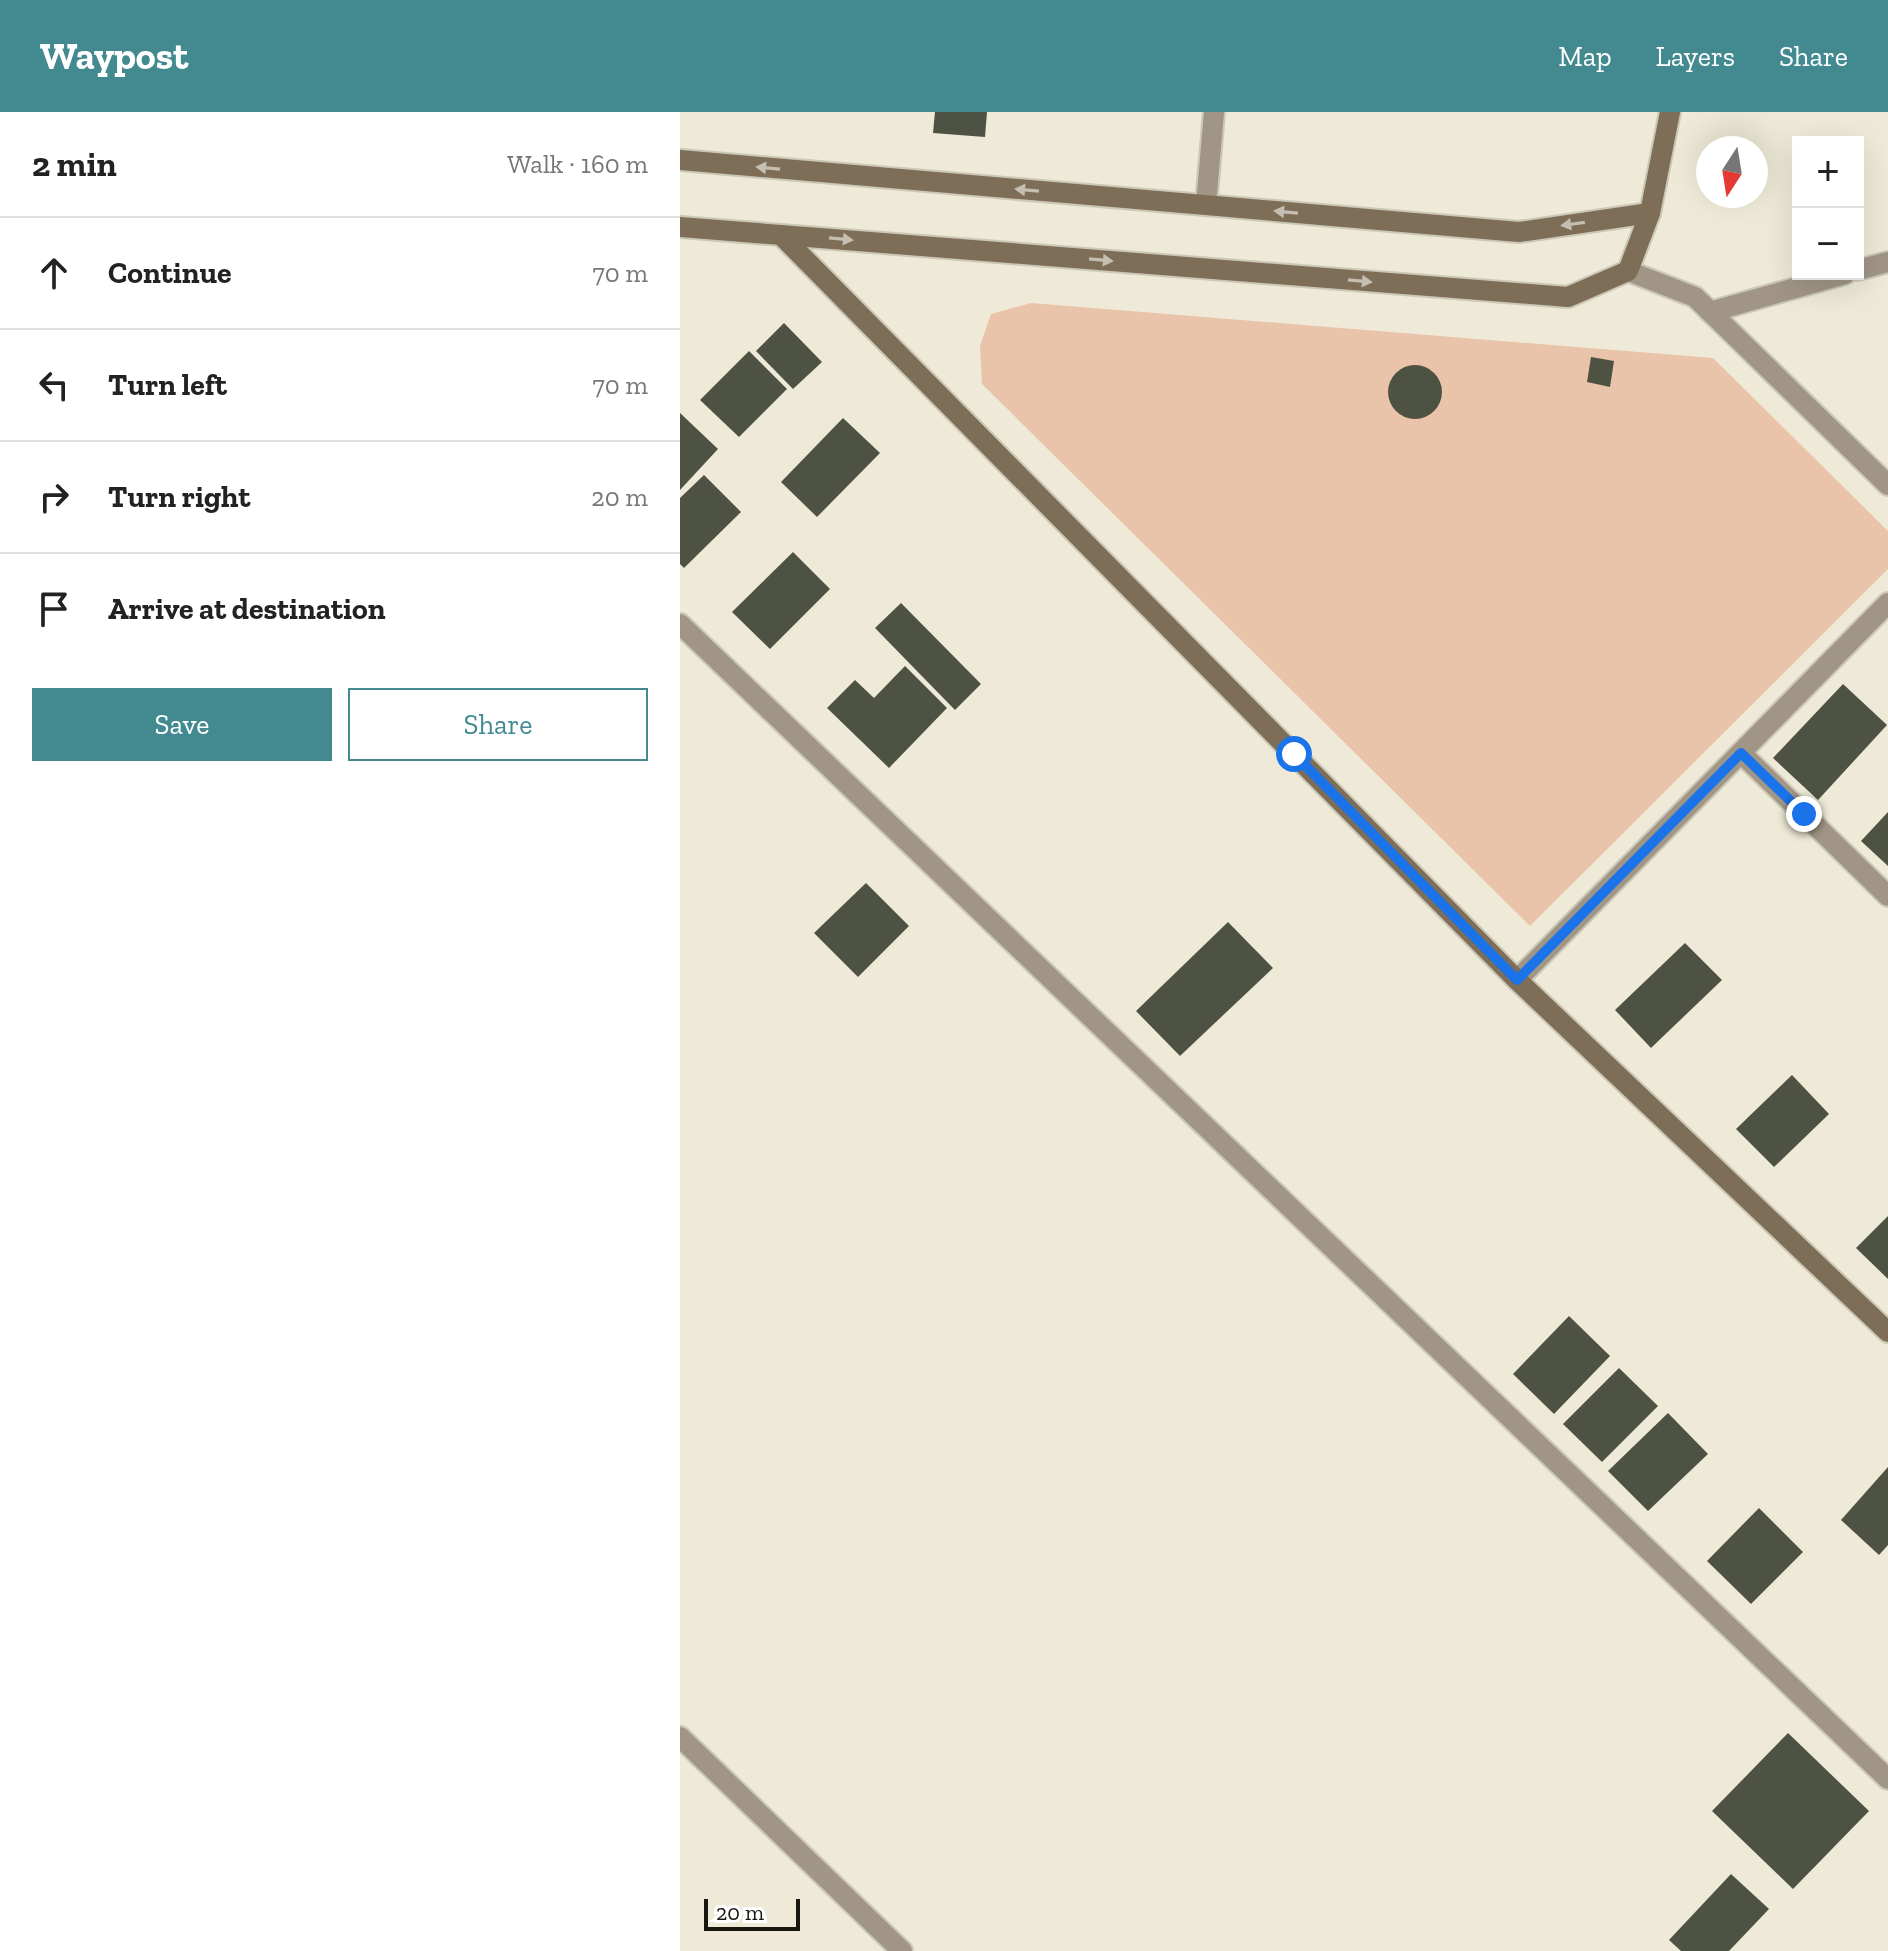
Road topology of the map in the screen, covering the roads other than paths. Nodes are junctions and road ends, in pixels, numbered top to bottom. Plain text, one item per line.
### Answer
1 (1214, 112) edge
2 (1670, 112) edge
3 (680, 160) edge
4 (1206, 205) junction
5 (1650, 213) junction
6 (680, 227) edge
7 (781, 235) junction
8 (1888, 262) edge
9 (1864, 268) edge
10 (1628, 271) junction
11 (1824, 280) edge
12 (1710, 312) junction
13 (1888, 485) edge
14 (1888, 603) edge
15 (680, 624) edge
16 (1741, 753) junction
17 (1888, 896) edge
18 (1517, 980) junction
19 (1888, 1332) edge
20 (680, 1737) edge
21 (1888, 1779) edge
22 (902, 1951) edge

1 - 4 street
2 - 5 street
4 -> 3 street
5 -> 4 street
5 - 10 street
6 - 7 street
7 -> 10 street
7 - 18 street
8 - 9 street
10 - 12 street
11 - 12 street
12 - 13 street
14 - 16 street
15 - 21 street
16 - 17 street
16 - 18 street
18 - 19 street
20 - 22 street

